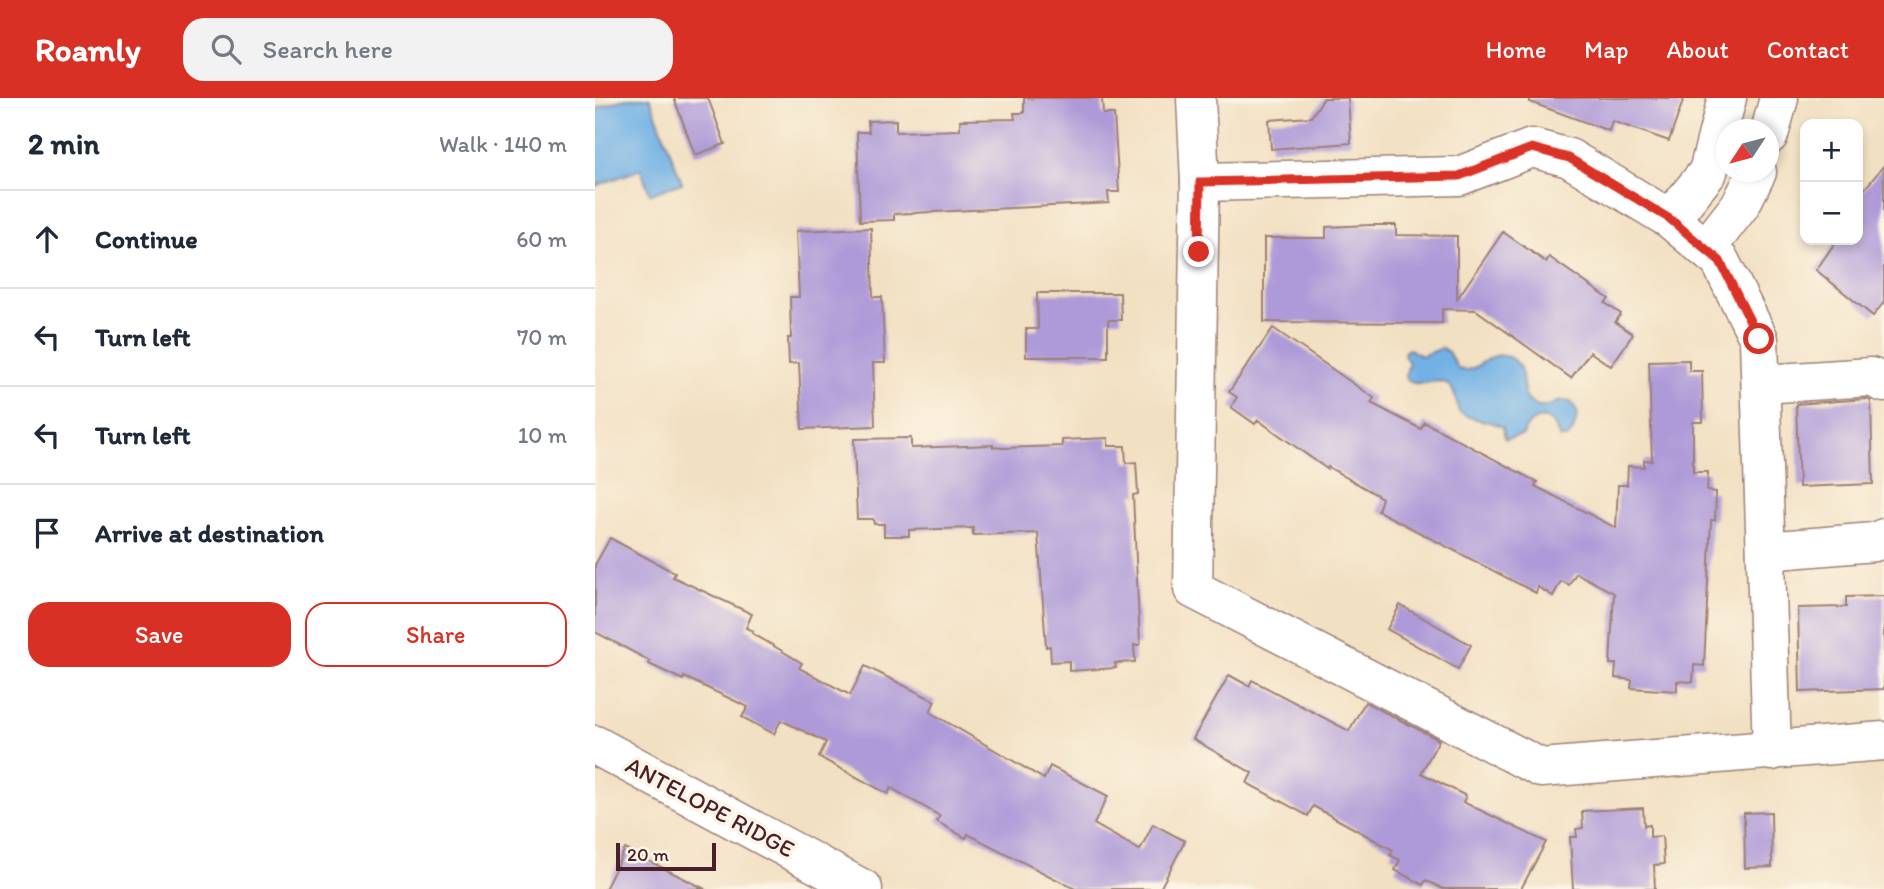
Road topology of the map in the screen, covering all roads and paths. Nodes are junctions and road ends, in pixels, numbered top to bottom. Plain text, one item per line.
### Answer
1 (1196, 98) edge
2 (1727, 98) edge
3 (1779, 98) edge
4 (1773, 119) edge
5 (1200, 182) junction
6 (1752, 182) edge
7 (1670, 219) junction
8 (1706, 249) junction
9 (1884, 383) edge
10 (1761, 384) junction
11 (1884, 537) edge
12 (1766, 551) junction
13 (1884, 741) edge
14 (1772, 751) junction
15 (597, 752) edge
16 (863, 889) edge

1 - 5 street
2 - 7 street
3 - 4 street
5 - 7 street
5 - 14 street
6 - 8 street
7 - 8 street
8 - 10 street
9 - 10 street
10 - 12 street
11 - 12 street
12 - 14 street
13 - 14 street
15 - 16 street, ANTELOPE RIDGE

